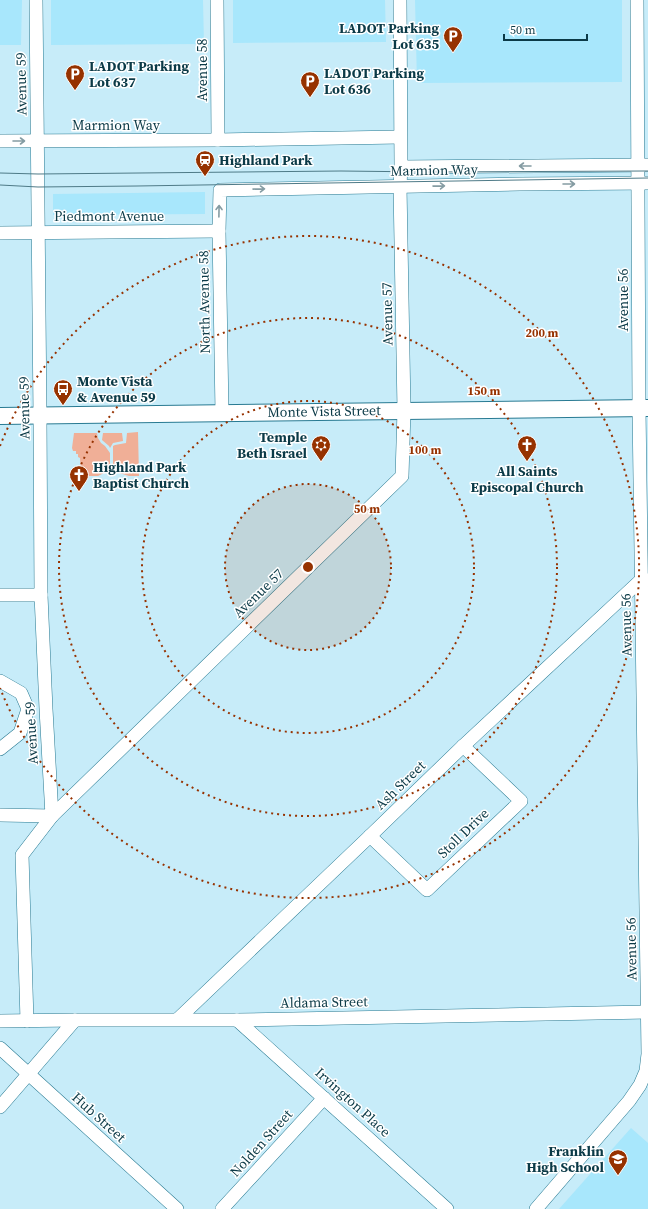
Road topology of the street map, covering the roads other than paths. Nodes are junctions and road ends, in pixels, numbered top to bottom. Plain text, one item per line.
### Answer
1 (36, 0) edge
2 (217, 0) edge
3 (400, 0) edge
4 (636, 0) edge
5 (400, 137) junction
6 (218, 140) junction
7 (0, 141) edge
8 (38, 141) junction
9 (643, 165) edge
10 (401, 167) junction
11 (643, 183) edge
12 (400, 186) junction
13 (220, 190) joint
14 (219, 231) junction
15 (0, 233) edge
16 (38, 233) junction
17 (644, 408) edge
18 (404, 410) junction
19 (222, 413) junction
20 (0, 416) edge
21 (40, 416) junction
22 (645, 580) edge
23 (0, 595) edge
24 (41, 595) junction
25 (0, 681) edge
26 (28, 709) junction
27 (46, 709) junction
28 (462, 746) junction
29 (0, 749) edge
30 (0, 815) edge
31 (52, 816) junction
32 (370, 836) junction
33 (648, 1012) edge
34 (75, 1020) junction
35 (178, 1020) junction
36 (237, 1020) junction
37 (0, 1021) edge
38 (26, 1021) junction
39 (0, 1048) edge
40 (28, 1075) junction
41 (324, 1098) junction
42 (0, 1107) edge
43 (177, 1209) edge
44 (222, 1209) edge
45 (447, 1209) edge
46 (536, 1209) edge

1 - 8 street, Avenue 59
2 - 6 street, Avenue 58
3 - 5 street, Avenue 57
4 - 9 street, Avenue 56
5 - 6 street, Marmion Way
5 - 10 street, Avenue 57
6 - 8 street, Marmion Way
7 -> 8 street, Marmion Way
8 - 16 street, Avenue 59
9 -> 10 street, Marmion Way
9 - 11 street, Avenue 56
10 - 12 street, Avenue 57
12 -> 11 street, Marmion Way
11 - 17 street, Avenue 56
13 -> 12 street, Marmion Way
12 - 18 street, Avenue 57
14 -> 13 street, North Avenue 58
14 - 16 street, Piedmont Avenue
14 - 19 street, North Avenue 58
15 - 16 street, Piedmont Avenue
16 - 21 street, Avenue 59
17 - 18 street, Monte Vista Street
17 - 22 street, Avenue 56
18 - 19 street, Monte Vista Street
18 - 31 street, Avenue 57
19 - 21 street, Monte Vista Street
20 - 21 street, Monte Vista Street
21 - 24 street, Avenue 59
22 - 28 street, Ash Street
22 - 33 street, Avenue 56
23 - 24 street
24 - 27 street, Avenue 59
25 - 26 street
26 - 27 street
26 - 29 street
27 - 31 street, Avenue 59
28 - 32 street, Ash Street
28 - 32 street, Stoll Drive
30 - 31 street
31 - 38 street, Avenue 57
32 - 35 street, Ash Street
33 - 36 street, Aldama Street
33 - 46 street, Avenue 56
34 - 35 street, Aldama Street
34 - 38 street, Aldama Street
34 - 40 street
35 - 36 street, Aldama Street
36 - 41 street, Irvington Place
37 - 38 street, Aldama Street
39 - 40 street, Hub Street
40 - 42 street
40 - 43 street, Hub Street
41 - 44 street, Nolden Street
41 - 45 street, Irvington Place

